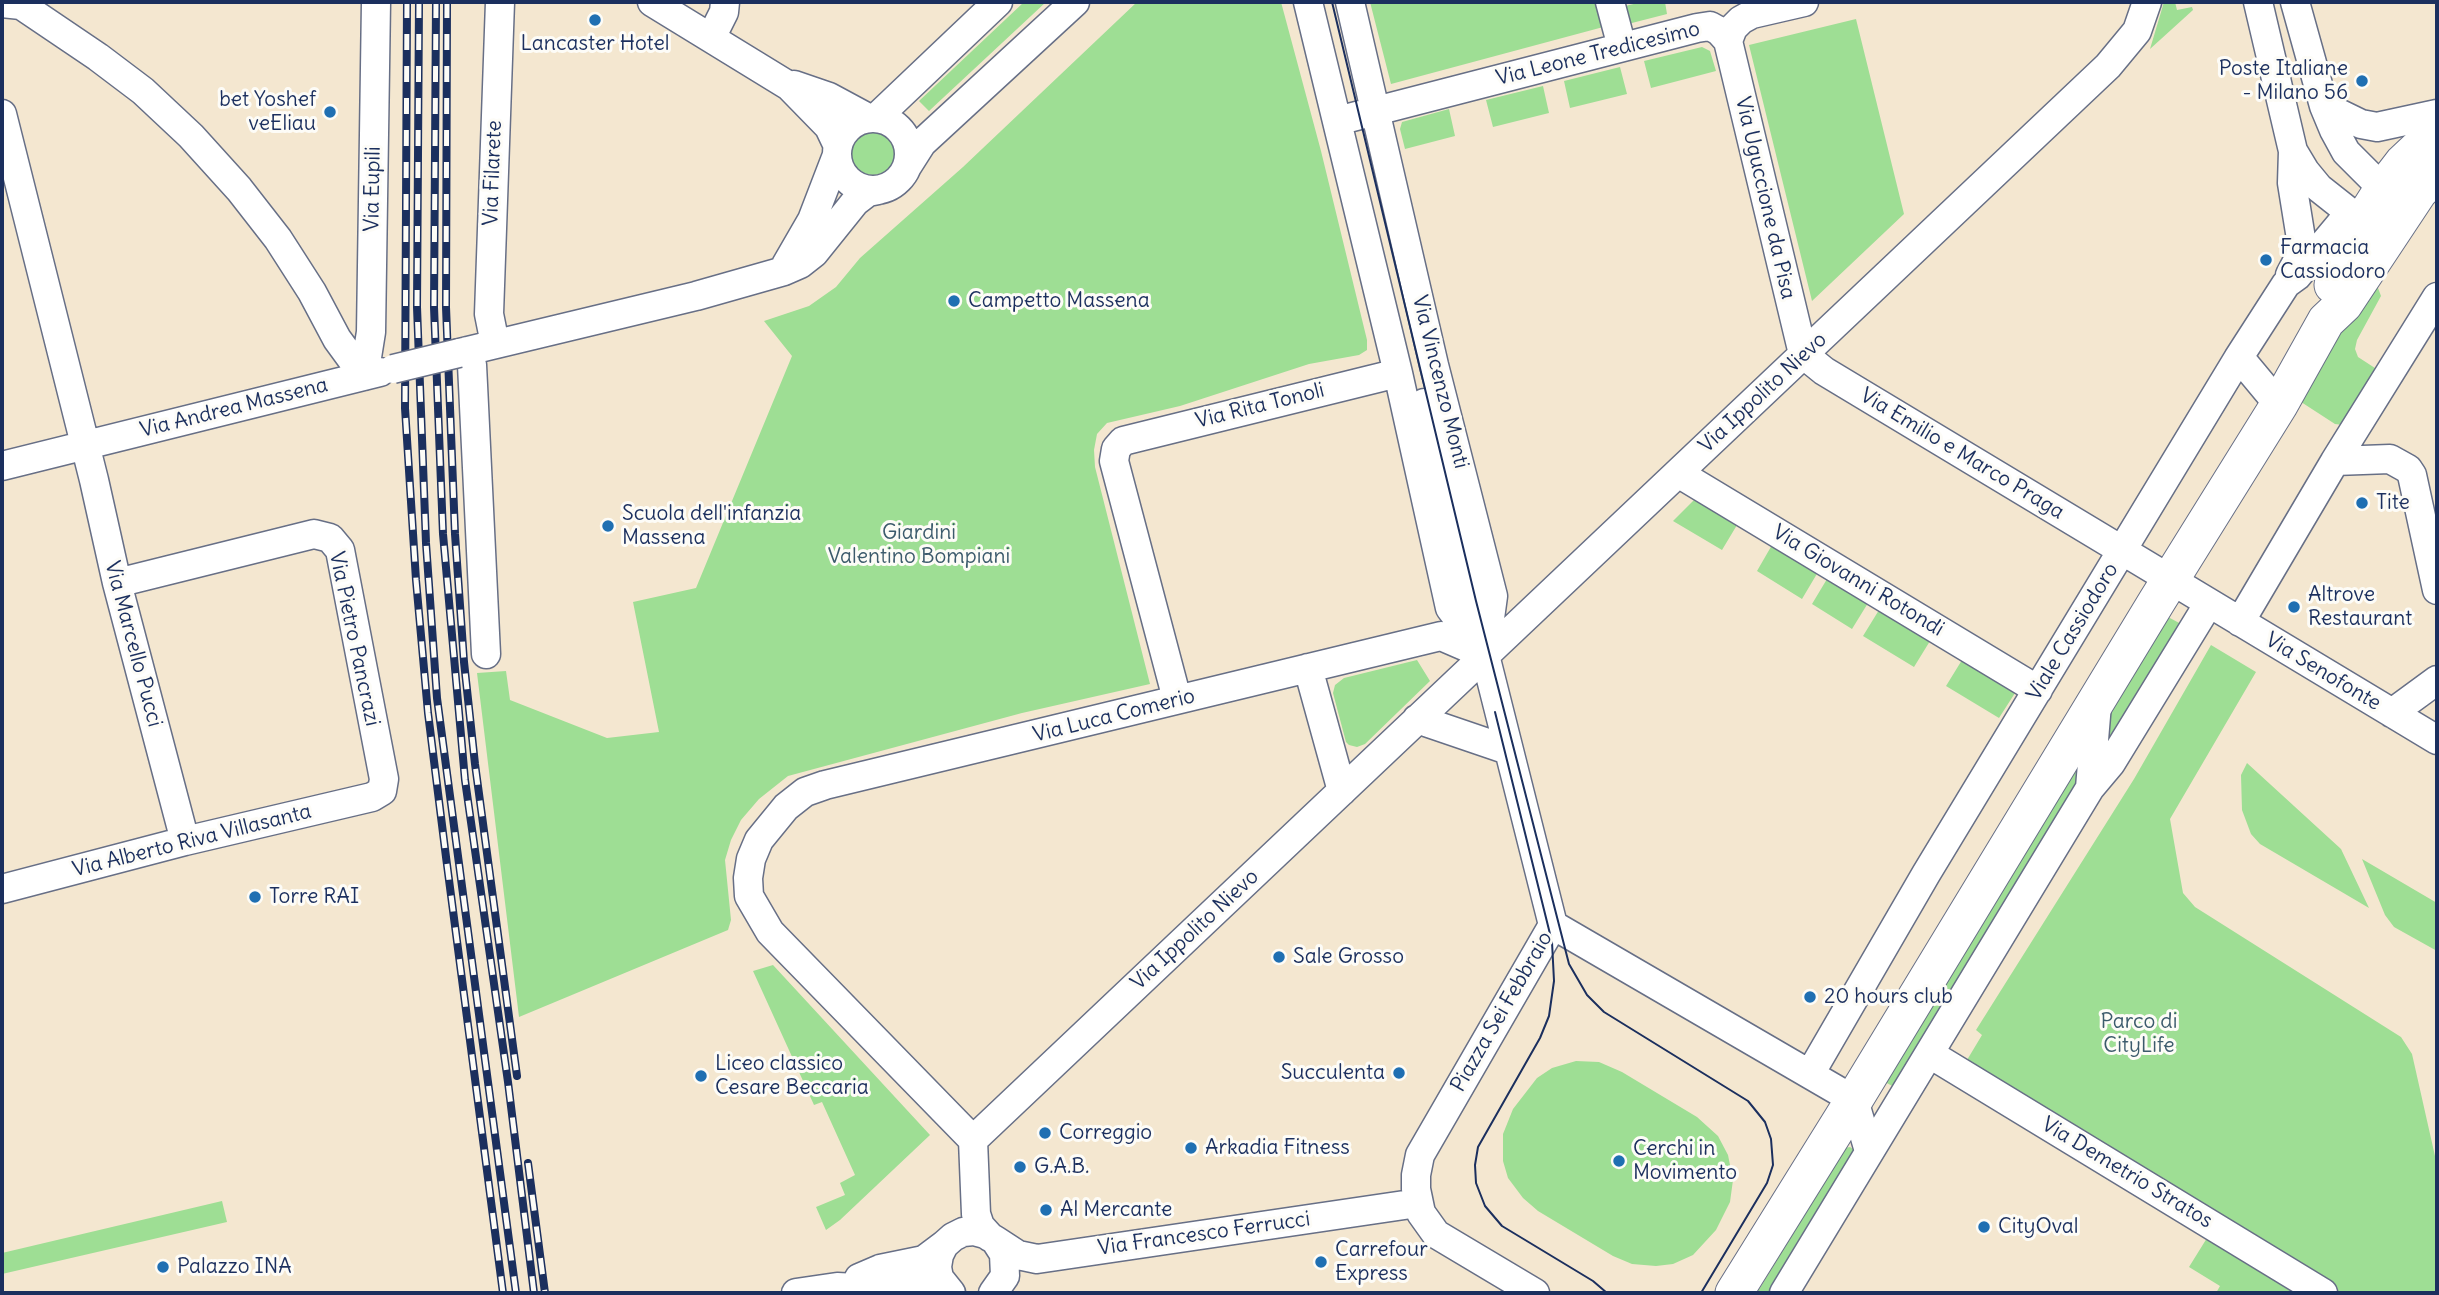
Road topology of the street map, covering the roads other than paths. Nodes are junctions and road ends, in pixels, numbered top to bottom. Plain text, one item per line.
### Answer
1 (376, 2) edge
2 (500, 2) edge
3 (652, 2) edge
4 (725, 2) edge
5 (998, 2) edge
6 (1075, 2) edge
7 (1308, 2) edge
8 (1326, 2) edge
9 (1350, 2) edge
10 (1610, 2) edge
11 (1804, 2) edge
12 (2147, 2) edge
13 (2259, 2) edge
14 (2295, 2) edge
15 (2, 3) edge
16 (711, 38) junction
17 (1728, 41) junction
18 (1622, 47) junction
19 (778, 79) junction
20 (2325, 106) junction
21 (2, 114) edge
22 (2437, 114) edge
23 (1355, 116) junction
24 (872, 118) junction
25 (2437, 131) edge
26 (837, 150) junction
27 (2293, 151) junction
28 (908, 165) junction
29 (2437, 174) edge
30 (2383, 189) junction
31 (878, 190) junction
32 (2379, 222) junction
33 (776, 274) junction
34 (2286, 284) junction
35 (2437, 297) edge
36 (495, 344) junction
37 (463, 352) junction
38 (1803, 354) junction
39 (2239, 357) junction
40 (1398, 373) junction
41 (364, 376) junction
42 (2279, 405) junction
43 (85, 446) junction
44 (2335, 461) junction
45 (2, 466) edge
46 (1678, 473) junction
47 (2122, 551) junction
48 (2436, 577) edge
49 (2171, 580) junction
50 (117, 583) junction
51 (2209, 603) junction
52 (2240, 622) junction
53 (486, 654) dead end
54 (1485, 655) junction
55 (1308, 668) junction
56 (2437, 680) edge
57 (2038, 690) junction
58 (1177, 699) junction
59 (2097, 702) junction
60 (2392, 713) junction
61 (1417, 719) junction
62 (2437, 740) edge
63 (1508, 750) junction
64 (2090, 788) junction
65 (382, 791) joint
66 (1342, 791) junction
67 (186, 841) junction
68 (2, 888) edge
69 (1553, 925) junction
70 (1923, 1065) junction
71 (1810, 1073) junction
72 (1854, 1100) junction
73 (972, 1140) junction
74 (1869, 1151) junction
75 (1418, 1203) junction
76 (992, 1238) junction
77 (944, 1245) junction
78 (837, 1287) junction
79 (796, 1293) edge
80 (950, 1293) edge
81 (993, 1293) edge
82 (1535, 1293) edge
83 (1734, 1293) edge
84 (1784, 1293) edge
85 (2323, 1293) edge

1 - 41 street, Via Eupili
2 - 36 street, Via Filarete
3 - 16 street
4 - 16 street
5 - 24 street
6 - 28 street
7 - 23 street, Via Vincenzo Monti
8 - 23 street
9 - 23 street, Via Vincenzo Monti
10 - 18 street
11 - 17 street, Via Leone Tredicesimo
12 - 38 street, Via Ippolito Nievo
13 - 27 street
14 - 20 street
15 - 41 street
16 - 19 street
17 - 18 street, Via Leone Tredicesimo
17 - 38 street, Via Uguccione da Pisa
18 - 23 street, Via Leone Tredicesimo
19 - 24 street
19 - 26 street
20 - 22 street
20 - 30 street
21 - 43 street, Via Marcello Pucci
23 - 40 street, Via Vincenzo Monti
23 - 54 street, Via Vincenzo Monti
24 - 26 street
24 - 28 street
25 - 30 main road
26 - 31 street
26 - 33 street
27 - 32 street
27 - 34 street
28 - 31 street
29 - 32 main road
30 - 32 main road
31 - 33 street, Via Andrea Massena
32 - 34 street, Viale Cassiodoro
32 - 42 main road
33 - 36 street, Via Andrea Massena
34 - 39 street, Viale Cassiodoro
35 - 44 street
36 - 37 street, Via Andrea Massena
37 - 41 street, Via Andrea Massena, bridge
37 - 53 street
38 - 46 street, Via Ippolito Nievo
38 - 47 street, Via Emilio e Marco Praga
39 - 42 street
39 - 47 street, Viale Cassiodoro
40 - 54 street, Via Vincenzo Monti
40 - 58 street, Via Rita Tonoli
41 - 43 street, Via Andrea Massena
42 - 49 main road
43 - 45 street, Via Andrea Massena
43 - 50 street, Via Marcello Pucci
44 - 48 street
44 - 52 street
46 - 54 street, Via Ippolito Nievo
46 - 57 street, Via Giovanni Rotondi
47 - 49 street, Via Emilio e Marco Praga
47 - 57 street, Viale Cassiodoro
49 - 51 street, Via Senofonte
49 - 59 main road
50 - 65 street, Via Pietro Pancrazi
50 - 67 street, Via Marcello Pucci
51 - 52 street, Via Senofonte
51 - 64 street
52 - 60 street, Via Senofonte
54 - 55 street, Via Luca Comerio
54 - 61 street, Via Ippolito Nievo
54 - 63 street, Via Vincenzo Monti
55 - 58 street, Via Luca Comerio
55 - 66 street
56 - 60 street
57 - 71 street, Viale Cassiodoro
58 - 73 street, Via Luca Comerio
59 - 64 street
59 - 72 main road
60 - 62 street, Via Senofonte
61 - 63 street
61 - 66 street, Via Ippolito Nievo
63 - 69 street, Via Vincenzo Monti
64 - 70 street
65 - 67 street, Via Alberto Riva Villasanta
66 - 73 street, Via Ippolito Nievo
67 - 68 street, Via Alberto Riva Villasanta
69 - 71 street, Piazza Sei Febbraio
69 - 75 street, Piazza Sei Febbraio
70 - 74 street
70 - 85 street, Via Demetrio Stratos
71 - 72 street, Piazza Sei Febbraio
72 - 74 street
72 - 83 main road
73 - 76 street
74 - 84 street
75 - 76 street, Via Francesco Ferrucci
75 - 82 street, Piazza Sei Febbraio
76 - 77 street, Via Francesco Ferrucci
76 - 81 street
77 - 78 street, Via Francesco Ferrucci
77 - 80 street, Via Francesco Ferrucci
78 - 79 street, Via Francesco Ferrucci
78 - 80 street, Via Francesco Ferrucci

